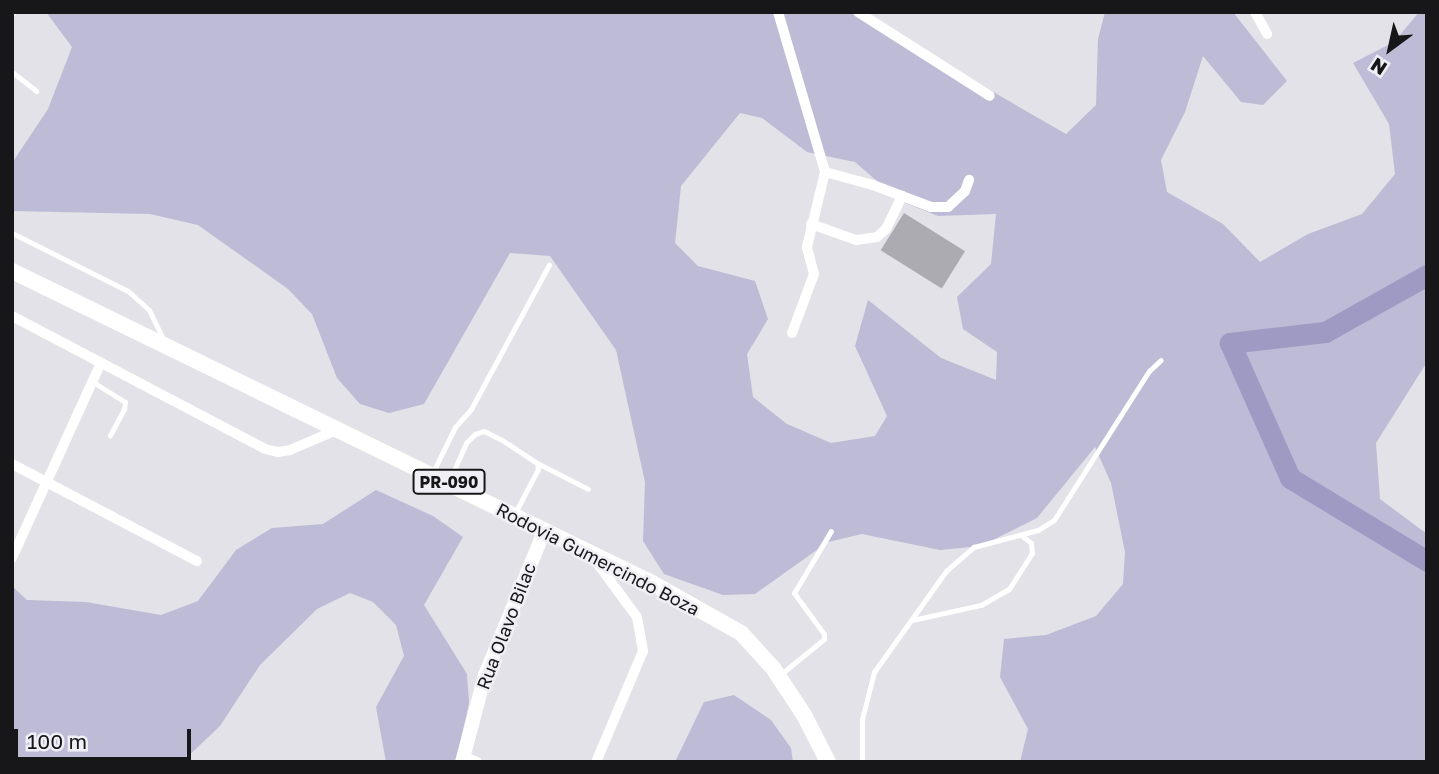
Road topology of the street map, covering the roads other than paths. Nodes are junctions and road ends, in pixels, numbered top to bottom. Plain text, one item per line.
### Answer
1 (778, 12) edge
2 (858, 12) edge
3 (1255, 12) edge
4 (1267, 34) dead end
5 (12, 72) edge
6 (36, 91) dead end
7 (990, 96) dead end
8 (825, 172) junction
9 (969, 180) dead end
10 (902, 196) junction
11 (811, 225) junction
12 (12, 233) edge
13 (548, 265) dead end
14 (12, 271) edge
15 (12, 316) edge
16 (792, 332) dead end
17 (165, 345) junction
18 (1161, 360) dead end
19 (101, 363) junction
20 (93, 382) junction
21 (339, 429) junction
22 (110, 435) dead end
23 (537, 463) junction
24 (12, 464) edge
25 (431, 475) junction
26 (46, 481) junction
27 (449, 482) junction
28 (588, 489) dead end
29 (513, 516) junction
30 (831, 531) dead end
31 (544, 532) junction
32 (1021, 535) junction
33 (590, 554) junction
34 (12, 558) edge
35 (197, 561) dead end
36 (911, 620) junction
37 (778, 676) junction
38 (467, 760) edge
39 (596, 762) edge
40 (828, 762) edge
41 (862, 762) edge

1 - 8 street
2 - 7 street
3 - 4 street
5 - 6 lane
8 - 10 street
8 - 11 street
9 - 10 street
10 - 11 street
11 - 16 street
12 - 17 lane
13 - 25 lane
14 - 17 main road, Rodovia Gumercindo Boza / PR-090
15 - 19 street
17 - 21 main road, Rodovia Gumercindo Boza / PR-090
18 - 32 lane
19 - 20 street
19 - 21 street
20 - 22 lane
20 - 26 street
21 - 25 main road, Rodovia Gumercindo Boza / PR-090
23 - 27 lane
23 - 28 lane
23 - 29 lane
24 - 26 street
25 - 27 main road, Rodovia Gumercindo Boza / PR-090
26 - 34 street
26 - 35 street
27 - 29 main road, Rodovia Gumercindo Boza / PR-090
29 - 31 main road, Rodovia Gumercindo Boza / PR-090
30 - 37 lane
31 - 33 main road, Rodovia Gumercindo Boza / PR-090
31 - 38 street, Rua Olavo Bilac
32 - 36 lane
32 - 36 lane
33 - 37 main road, Rodovia Gumercindo Boza / PR-090
33 - 39 street
36 - 41 lane
37 - 40 main road, Rodovia Gumercindo Boza / PR-090

